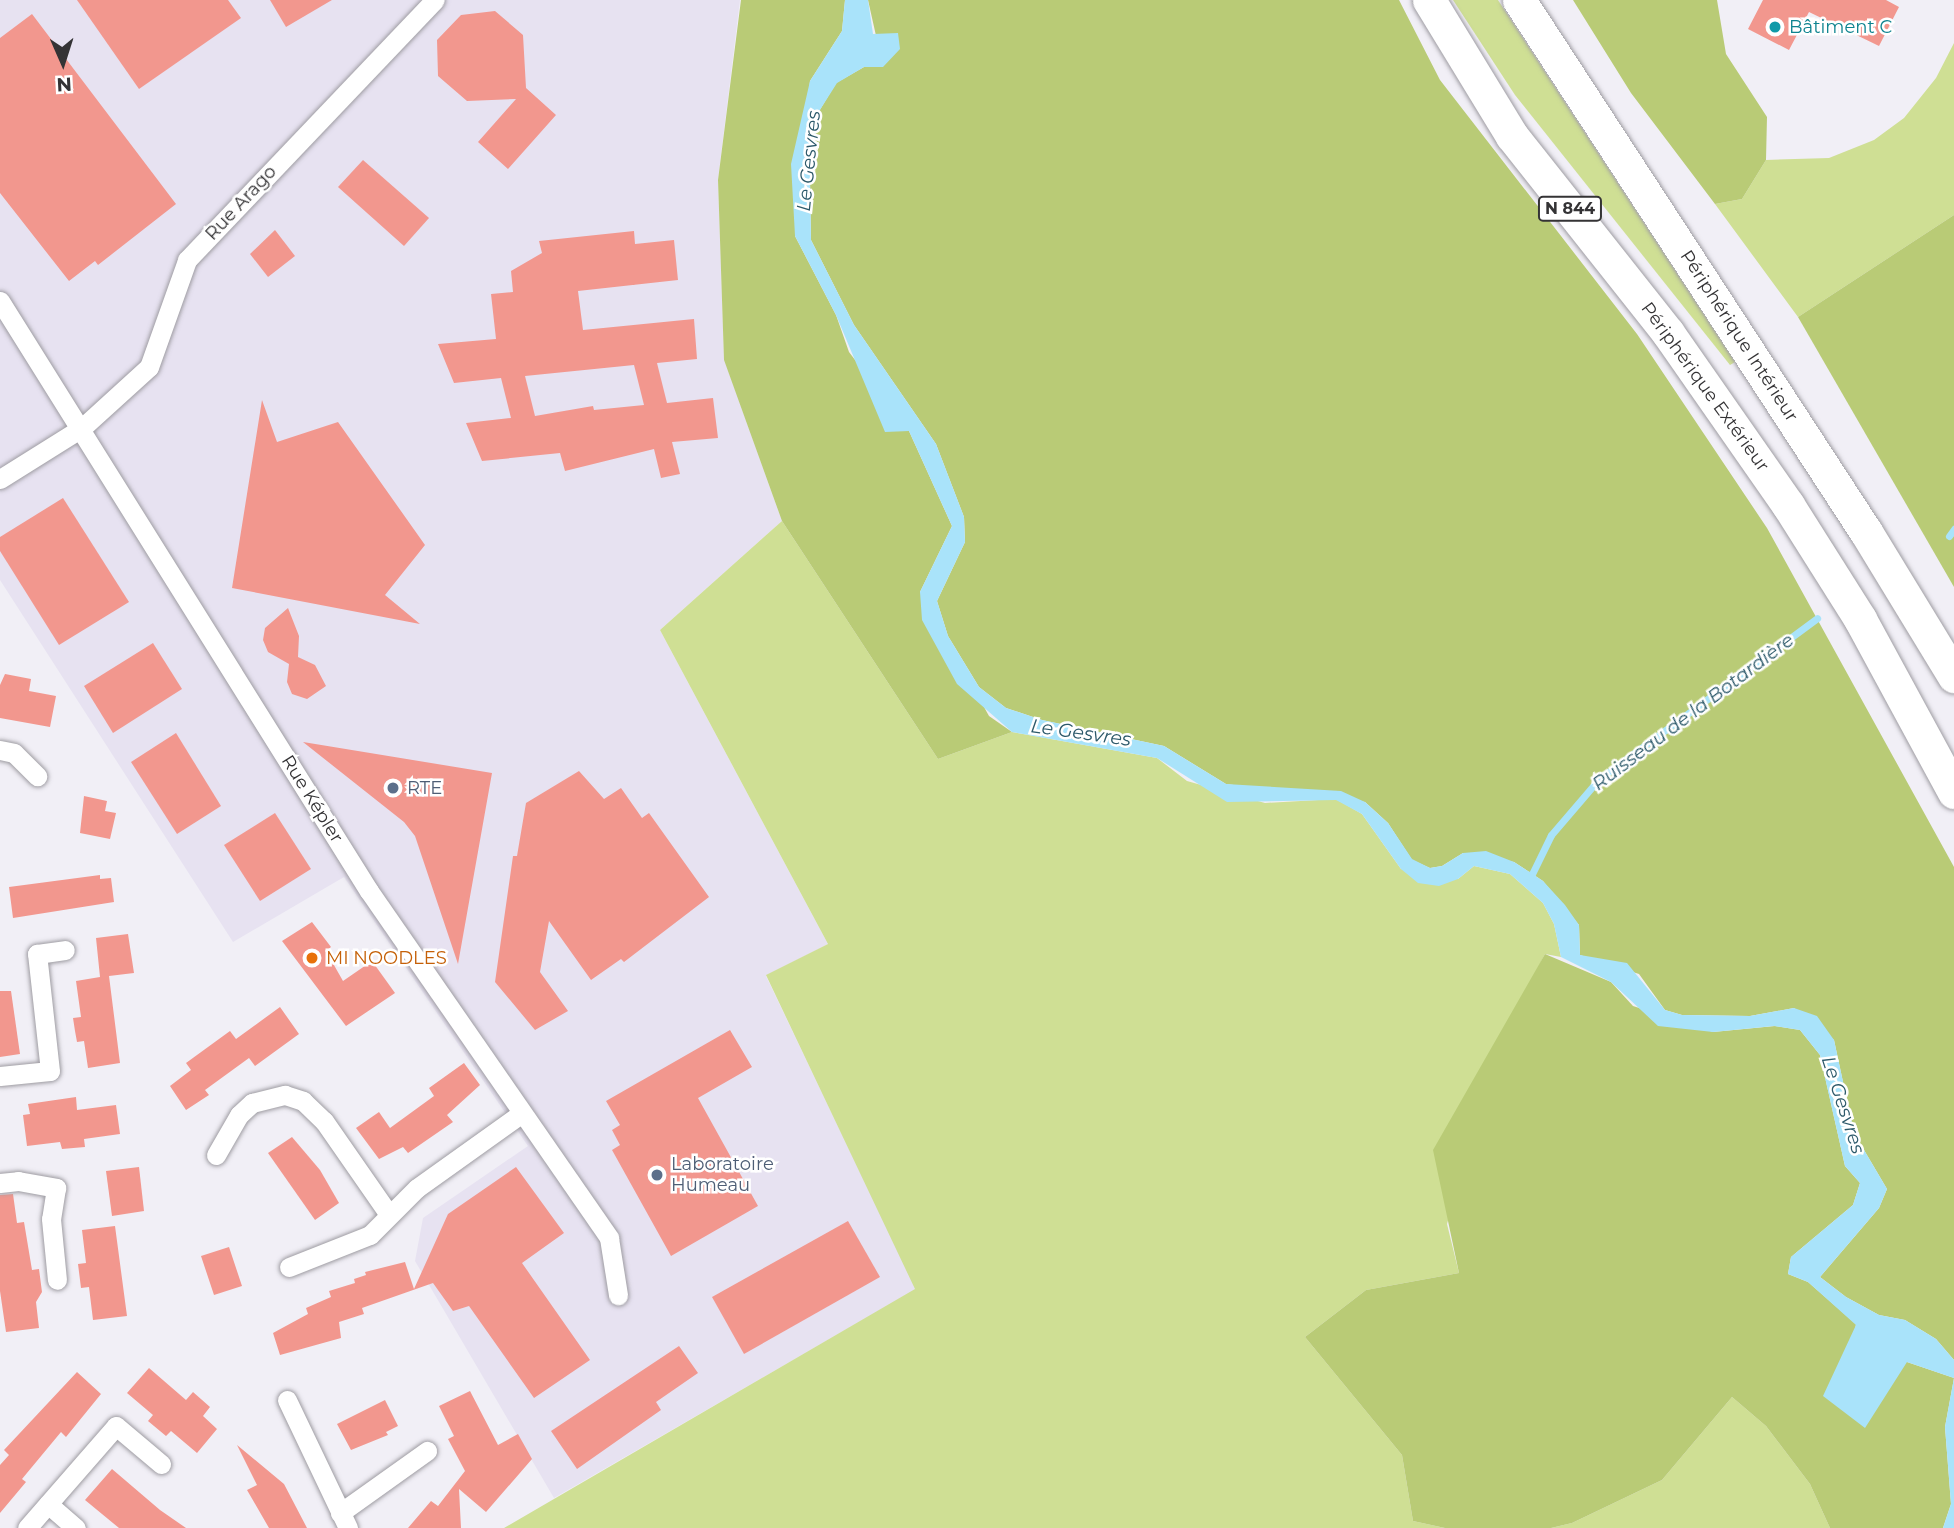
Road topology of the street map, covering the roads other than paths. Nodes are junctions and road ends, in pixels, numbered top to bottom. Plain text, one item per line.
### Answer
1 (435, 0) edge
2 (1429, 0) edge
3 (1519, 0) edge
4 (1543, 0) edge
5 (1581, 91) junction
6 (0, 301) edge
7 (83, 427) junction
8 (0, 480) edge
9 (1954, 676) edge
10 (0, 750) edge
11 (37, 776) dead end
12 (1954, 792) edge
13 (65, 950) dead end
14 (0, 1076) edge
15 (522, 1113) junction
16 (216, 1155) dead end
17 (0, 1183) edge
18 (388, 1213) junction
19 (289, 1267) dead end
20 (57, 1280) dead end
21 (618, 1295) dead end
22 (287, 1400) dead end
23 (428, 1451) dead end
24 (161, 1464) dead end
25 (48, 1504) junction
26 (344, 1520) edge
27 (27, 1528) edge
28 (76, 1528) edge

1 - 7 street, Rue Arago
2 - 12 highway, Périphérique Extérieur / N 844
3 - 5 highway, Périphérique Intérieur
4 - 5 highway
5 - 9 highway, Périphérique Intérieur
6 - 7 street, Rue Képler
7 - 8 street, Rue Arago
7 - 15 street, Rue Képler
10 - 11 street
13 - 14 street
15 - 18 street
15 - 21 street, Rue Képler
16 - 18 street
17 - 20 street
18 - 19 street
22 - 26 street
23 - 26 street
24 - 25 street
25 - 27 street
25 - 28 street

